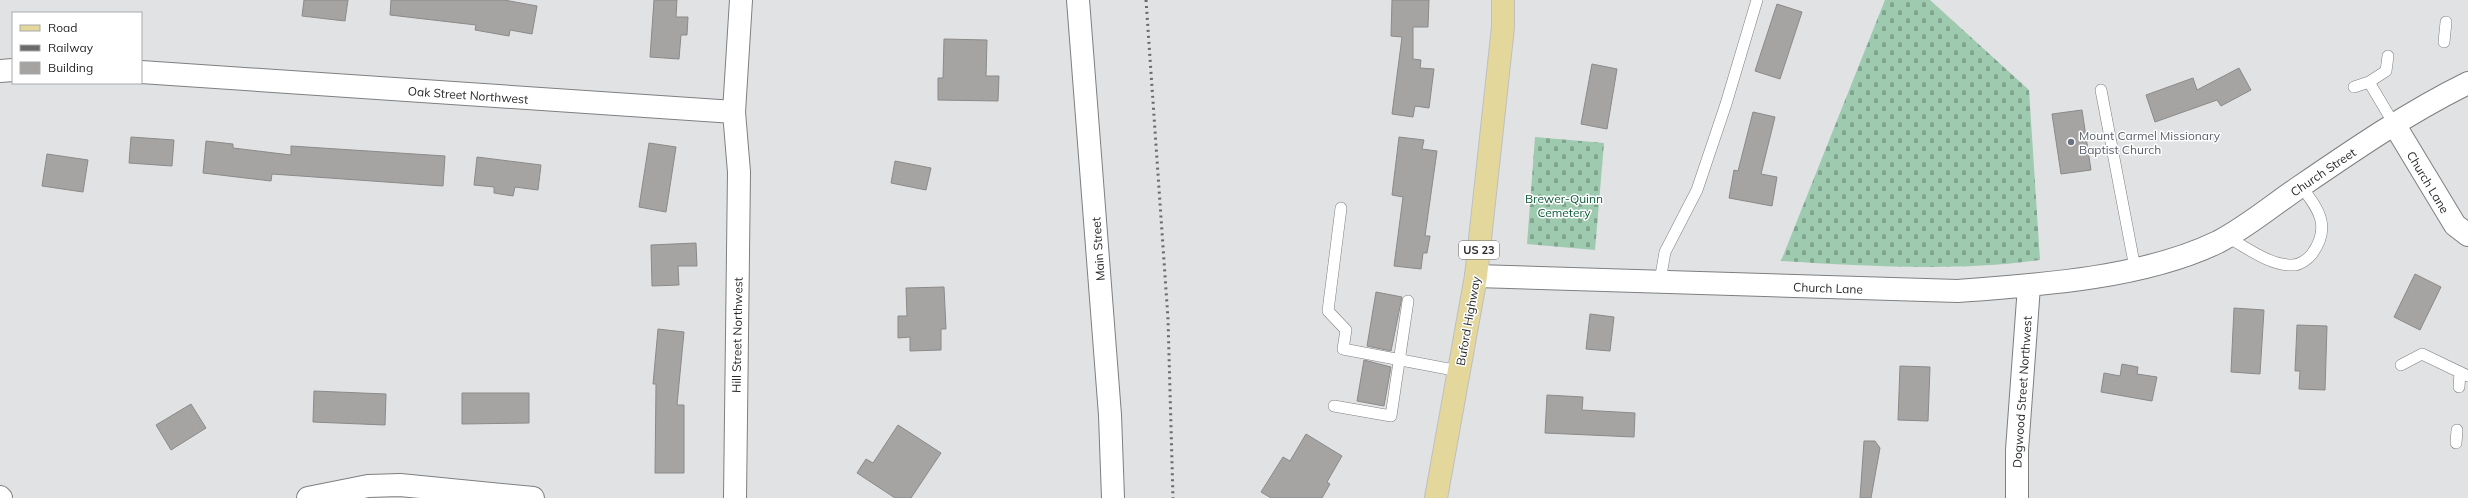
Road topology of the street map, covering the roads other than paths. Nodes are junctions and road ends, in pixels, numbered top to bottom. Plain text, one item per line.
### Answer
1 (741, 0) edge
2 (1078, 0) edge
3 (1503, 0) edge
4 (1757, 0) edge
5 (2446, 22) dead end
6 (2444, 42) dead end
7 (2388, 56) dead end
8 (12, 70) edge
9 (0, 71) edge
10 (142, 72) edge
11 (2369, 82) junction
12 (2468, 83) edge
13 (2354, 87) dead end
14 (2101, 90) dead end
15 (734, 112) junction
16 (2394, 124) junction
17 (2301, 186) junction
18 (1341, 208) dead end
19 (2468, 235) edge
20 (2227, 237) junction
21 (2176, 258) joint
22 (2135, 268) junction
23 (1476, 276) junction
24 (1660, 281) junction
25 (2029, 286) junction
26 (1408, 301) dead end
27 (1399, 360) junction
28 (2401, 364) dead end
29 (1459, 371) junction
30 (2464, 374) edge
31 (2459, 388) dead end
32 (1334, 406) dead end
33 (2457, 430) dead end
34 (2456, 443) dead end
35 (308, 498) edge
36 (533, 498) edge
37 (735, 498) edge
38 (1113, 498) edge
39 (1436, 498) edge
40 (2017, 498) edge

1 - 15 street
2 - 38 street, Main Street
3 - 23 main road, Buford Highway / US 23
4 - 24 lane
5 - 6 lane
7 - 11 lane
8 - 9 street
10 - 15 street, Oak Street Northwest
11 - 13 lane
11 - 16 lane
12 - 16 street, Church Street
14 - 22 lane
15 - 37 street, Hill Street Northwest
16 - 17 street, Church Street
16 - 19 street, Church Lane
17 - 20 street, Church Street
17 - 20 lane
18 - 27 lane
20 - 21 street, Church Street
21 - 22 street, Church Lane
22 - 25 street, Church Lane
23 - 24 street, Church Lane
23 - 29 main road, Buford Highway / US 23
24 - 25 street, Church Lane
25 - 40 street, Dogwood Street Northwest
26 - 27 lane
27 - 29 lane
27 - 32 lane
28 - 30 lane
29 - 39 main road, Buford Highway / US 23
30 - 31 lane
33 - 34 lane
35 - 36 street

